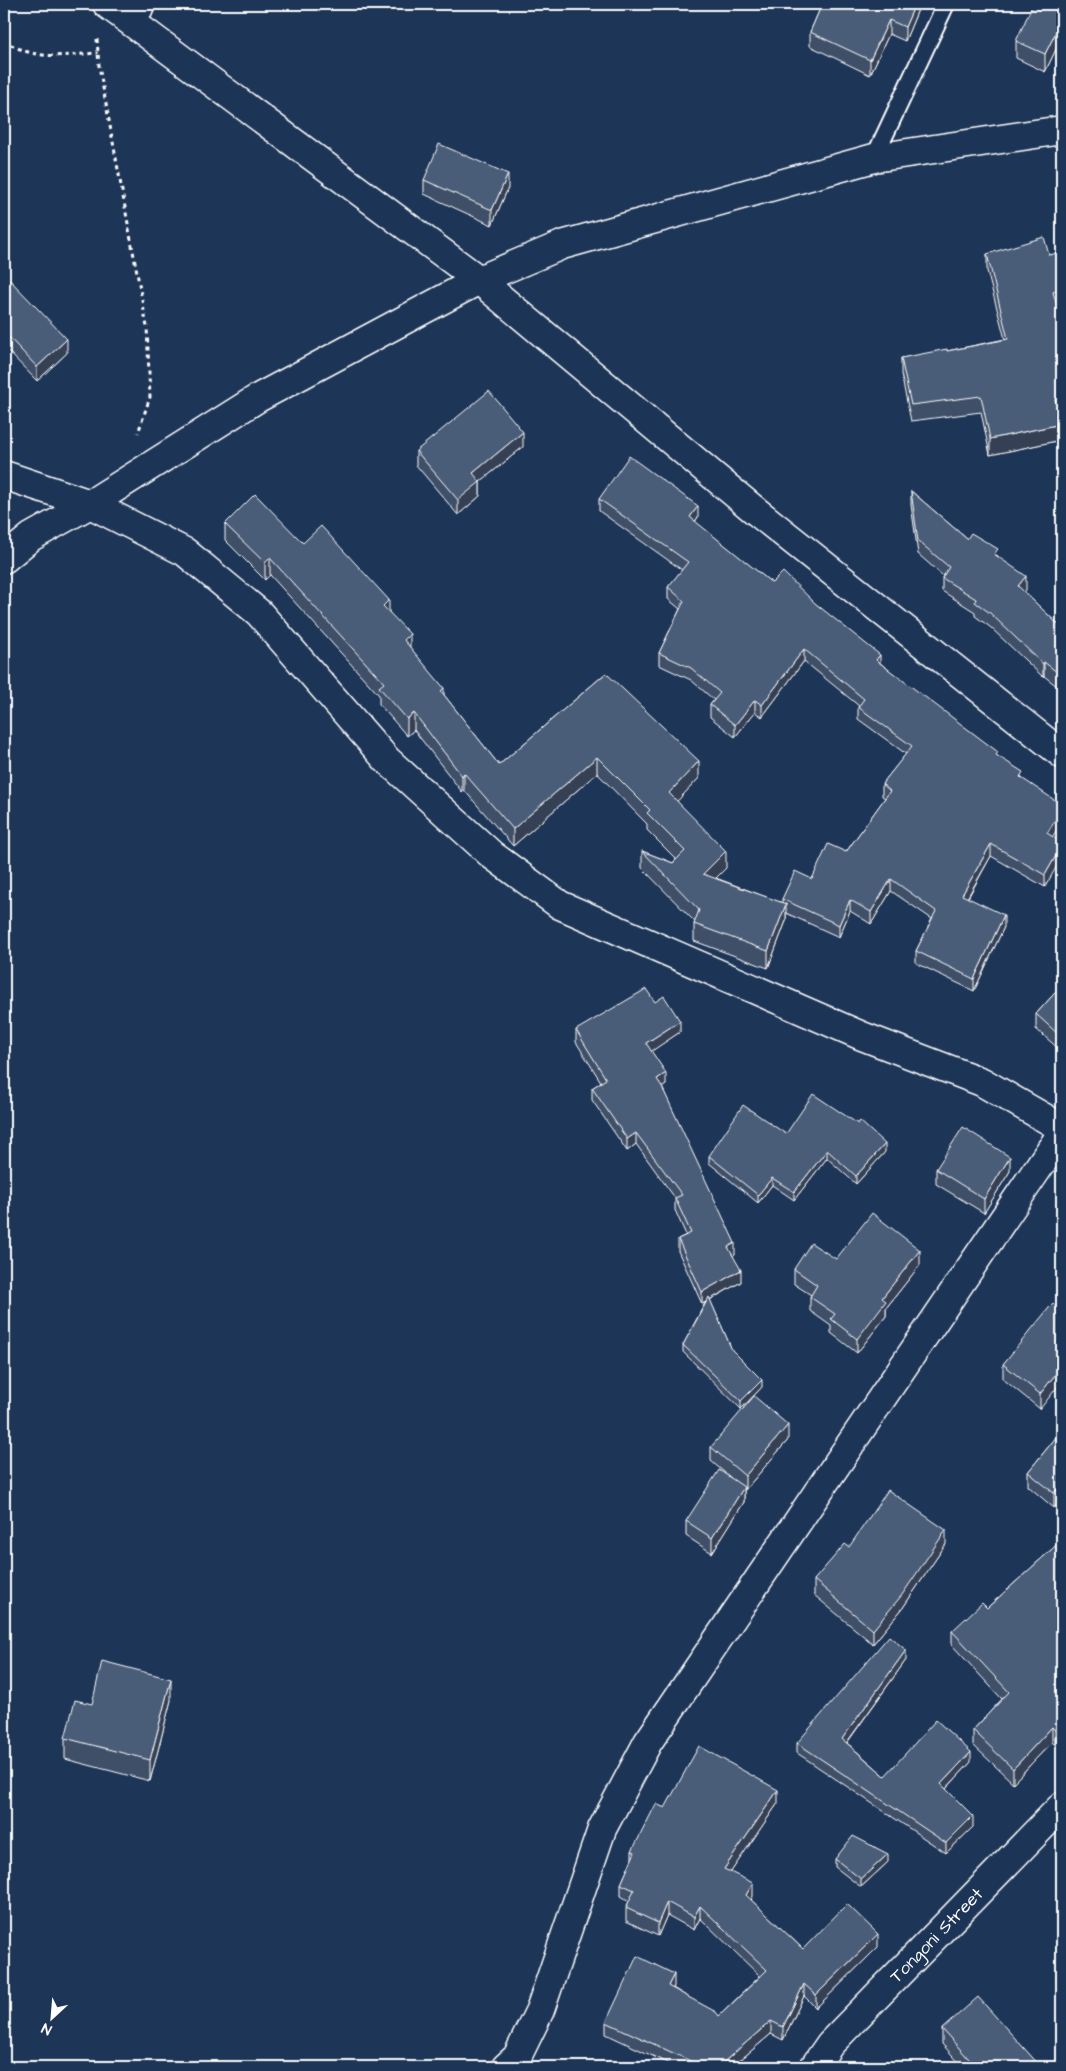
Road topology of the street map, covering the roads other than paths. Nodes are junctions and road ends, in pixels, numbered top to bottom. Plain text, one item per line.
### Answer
1 (107, 4) edge
2 (946, 4) edge
3 (142, 15) edge
4 (1062, 130) edge
5 (874, 158) junction
6 (479, 280) junction
7 (4, 475) edge
8 (90, 504) junction
9 (4, 559) edge
10 (1062, 754) edge
11 (1062, 1128) edge
12 (1062, 1133) edge
13 (1062, 1806) edge
14 (516, 2064) edge
15 (814, 2067) edge

1 - 3 main road
2 - 5 lane
3 - 6 main road
4 - 5 main road
5 - 6 main road
6 - 8 main road
6 - 10 main road
7 - 8 main road
8 - 9 main road
8 - 11 main road
12 - 14 main road
13 - 15 main road, Tongoni Street

